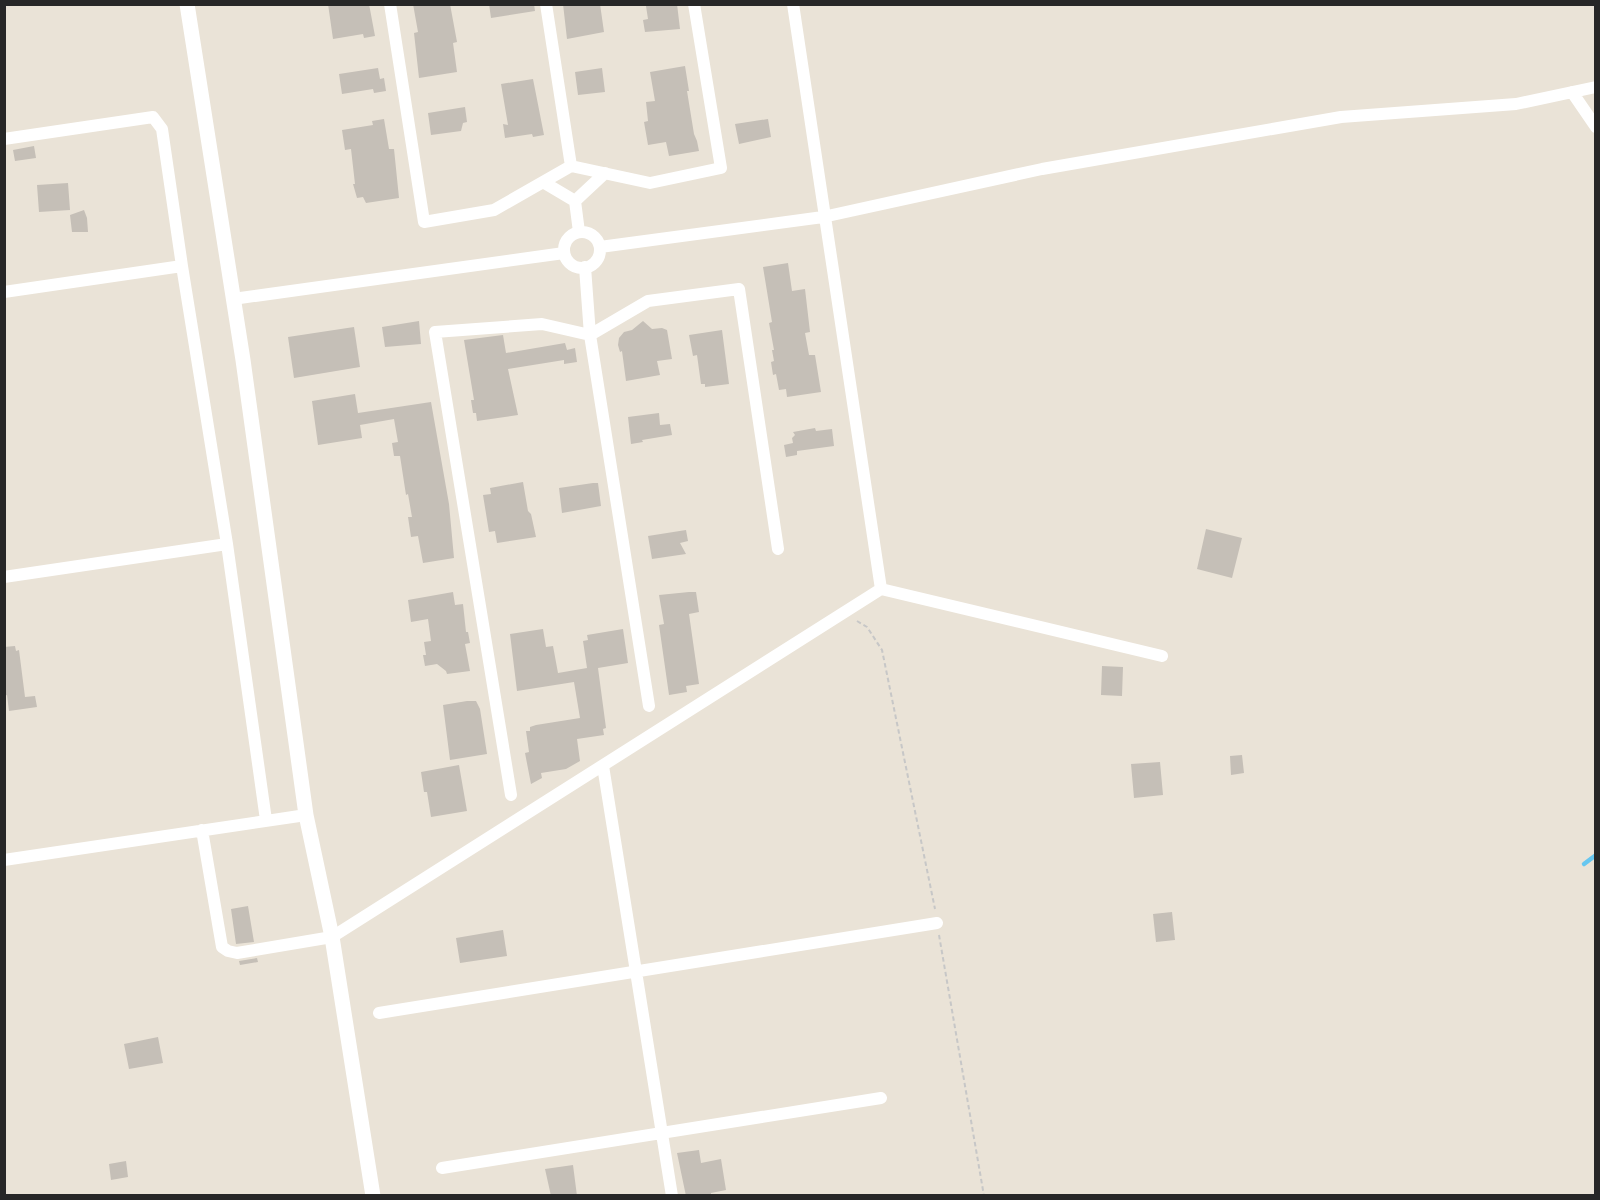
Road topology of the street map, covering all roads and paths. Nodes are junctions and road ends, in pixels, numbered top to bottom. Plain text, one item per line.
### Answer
1 (187, 4) edge
2 (390, 4) edge
3 (546, 4) edge
4 (694, 4) edge
5 (793, 4) edge
6 (1596, 87) edge
7 (1572, 92) junction
8 (1596, 127) edge
9 (4, 139) edge
10 (572, 166) junction
11 (605, 173) junction
12 (543, 182) junction
13 (575, 201) junction
14 (823, 217) junction
15 (579, 232) junction
16 (600, 248) junction
17 (564, 253) junction
18 (182, 266) junction
19 (585, 267) junction
20 (4, 292) edge
21 (233, 299) junction
22 (590, 335) junction
23 (227, 544) junction
24 (778, 549) dead end
25 (4, 577) edge
26 (880, 589) junction
27 (844, 612) junction
28 (1162, 656) dead end
29 (649, 706) dead end
30 (603, 766) junction
31 (512, 795) dead end
32 (306, 815) junction
33 (267, 820) junction
34 (201, 830) junction
35 (4, 860) edge
36 (938, 923) junction
37 (332, 938) junction
38 (636, 972) junction
39 (379, 1013) dead end
40 (881, 1098) dead end
41 (662, 1133) junction
42 (442, 1168) dead end
43 (373, 1196) edge
44 (672, 1196) edge
45 (984, 1196) edge

1 - 21 street
2 - 12 street
3 - 10 street
4 - 11 street
5 - 14 street
6 - 7 street
7 - 8 street
7 - 14 street
9 - 18 street
10 - 11 street
10 - 12 street
11 - 13 street
12 - 13 street
13 - 15 street
14 - 16 street
14 - 26 street
15 - 16 street
15 - 17 street
16 - 19 street
17 - 19 street
17 - 21 street
18 - 20 street
18 - 23 street
19 - 22 street
21 - 32 street
22 - 24 street
22 - 29 street
22 - 31 street
23 - 25 street
23 - 33 street
26 - 27 street
26 - 28 street
27 - 30 street
27 - 36 path
30 - 37 street
30 - 38 street
32 - 33 street
32 - 37 street
33 - 34 street
34 - 35 street
34 - 37 street
36 - 38 street
36 - 45 path
37 - 43 street
38 - 39 street
38 - 41 street
40 - 41 street
41 - 42 street
41 - 44 street

